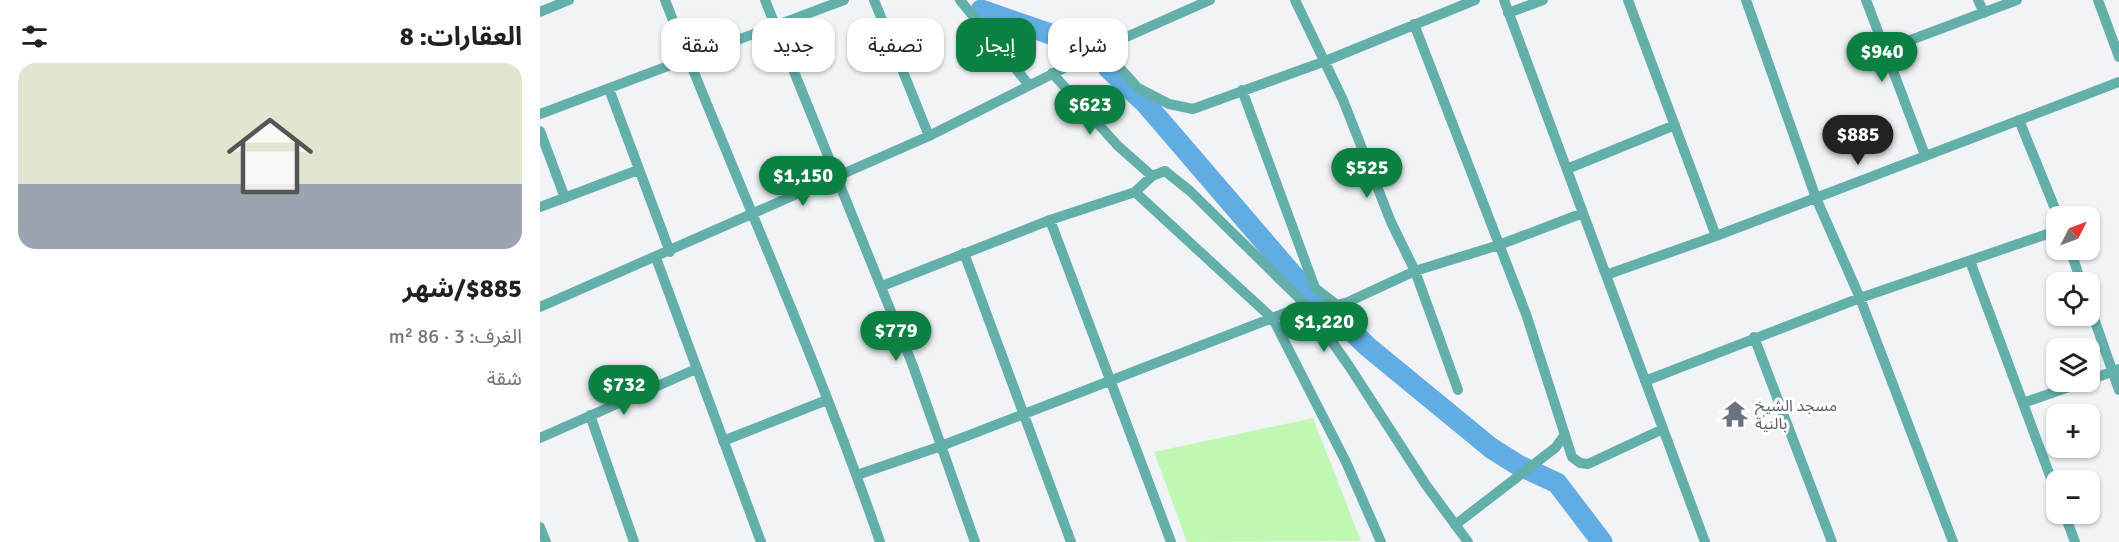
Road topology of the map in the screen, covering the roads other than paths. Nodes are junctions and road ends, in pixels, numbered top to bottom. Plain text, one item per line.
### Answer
1 (569, 0) edge
2 (665, 0) edge
3 (765, 0) edge
4 (844, 0) edge
5 (874, 0) edge
6 (1295, 0) edge
7 (1475, 0) edge
8 (1504, 0) edge
9 (1543, 0) edge
10 (1628, 0) edge
11 (1746, 0) edge
12 (1866, 0) edge
13 (1978, 0) edge
14 (2017, 0) edge
15 (2098, 0) edge
16 (962, 1) edge
17 (1207, 1) edge
18 (540, 12) edge
19 (1508, 13) junction
20 (1984, 13) junction
21 (672, 18) edge
22 (772, 18) edge
23 (796, 18) edge
24 (1414, 24) junction
25 (1128, 36) edge
26 (1884, 50) junction
27 (2119, 57) edge
28 (1323, 62) junction
29 (661, 69) edge
30 (694, 72) edge
31 (793, 72) edge
32 (1056, 72) edge
33 (1124, 72) edge
34 (1052, 74) junction
35 (2119, 81) edge
36 (1029, 85) junction
37 (609, 89) junction
38 (1242, 90) junction
39 (540, 114) edge
40 (2019, 120) junction
41 (1675, 125) junction
42 (540, 131) edge
43 (929, 136) junction
44 (1925, 155) junction
45 (1567, 169) junction
46 (638, 170) junction
47 (835, 176) junction
48 (1152, 176) junction
49 (1135, 192) junction
50 (566, 198) junction
51 (1816, 198) junction
52 (2054, 206) edge
53 (540, 207) edge
54 (1583, 213) junction
55 (751, 215) junction
56 (1050, 220) junction
57 (2046, 234) edge
58 (1716, 236) junction
59 (1499, 245) junction
60 (670, 252) junction
61 (964, 253) junction
62 (656, 258) junction
63 (1970, 261) junction
64 (1415, 271) junction
65 (1606, 275) junction
66 (882, 286) junction
67 (1860, 298) junction
68 (1306, 305) junction
69 (540, 307) edge
70 (1273, 319) junction
71 (2098, 326) edge
72 (1754, 337) junction
73 (696, 369) junction
74 (2115, 370) edge
75 (2100, 376) edge
76 (1645, 381) junction
77 (1111, 382) junction
78 (1458, 390) dead end
79 (2119, 390) edge
80 (2054, 392) edge
81 (827, 400) junction
82 (2023, 403) junction
83 (1023, 414) junction
84 (590, 415) junction
85 (1664, 429) junction
86 (1564, 436) junction
87 (540, 438) edge
88 (723, 441) junction
89 (941, 446) junction
90 (2048, 470) edge
91 (857, 475) junction
92 (2068, 524) edge
93 (1455, 525) junction
94 (540, 527) edge
95 (546, 542) edge
96 (634, 542) edge
97 (761, 542) edge
98 (880, 542) edge
99 (975, 542) edge
100 (1071, 542) edge
101 (1171, 542) edge
102 (1381, 542) edge
103 (1468, 542) edge
104 (1705, 542) edge
105 (1832, 542) edge
106 (1953, 542) edge
107 (2075, 542) edge

1 - 18 street
2 - 21 street
3 - 22 street
4 - 23 street
5 - 43 street
6 - 28 street
7 - 24 street
8 - 19 street
9 - 19 street
10 - 41 street
11 - 51 street
12 - 26 street
13 - 20 street
14 - 20 street
15 - 27 street
16 - 36 street
17 - 25 street
19 - 45 street
20 - 26 street
24 - 28 street
24 - 59 street
26 - 44 street
28 - 38 street
28 - 64 street
29 - 37 street
30 - 55 street
31 - 47 street
32 - 34 street
33 - 38 street
34 - 36 street
34 - 48 street
35 - 40 street
36 - 43 street
37 - 39 street
37 - 46 street
38 - 64 street
40 - 44 street
40 - 52 street
41 - 45 street
41 - 58 street
42 - 50 street
43 - 47 street
44 - 51 street
45 - 54 street
46 - 50 street
46 - 60 street
47 - 55 street
47 - 66 street
48 - 49 street
48 - 68 street
49 - 56 street
49 - 70 street
50 - 53 street
51 - 58 street
51 - 67 street
54 - 59 street
54 - 65 street
55 - 60 street
55 - 81 street
56 - 61 street
56 - 77 street
57 - 63 street
58 - 65 street
59 - 64 street
59 - 86 street
60 - 62 street
61 - 66 street
61 - 83 street
62 - 69 street
62 - 73 street
63 - 67 street
63 - 82 street
64 - 78 street
65 - 76 street
66 - 89 street
67 - 72 street
67 - 106 street
68 - 70 street
68 - 93 street
70 - 77 street
70 - 102 street
71 - 74 street
72 - 76 street
72 - 105 street
73 - 84 street
73 - 88 street
74 - 75 street
74 - 79 street
76 - 85 street
77 - 83 street
77 - 101 street
80 - 82 street
81 - 88 street
81 - 91 street
82 - 90 street
83 - 89 street
83 - 100 street
84 - 87 street
84 - 96 street
85 - 86 street
85 - 104 street
86 - 93 street
88 - 97 street
89 - 91 street
89 - 99 street
91 - 98 street
92 - 107 street
93 - 103 street
94 - 95 street

